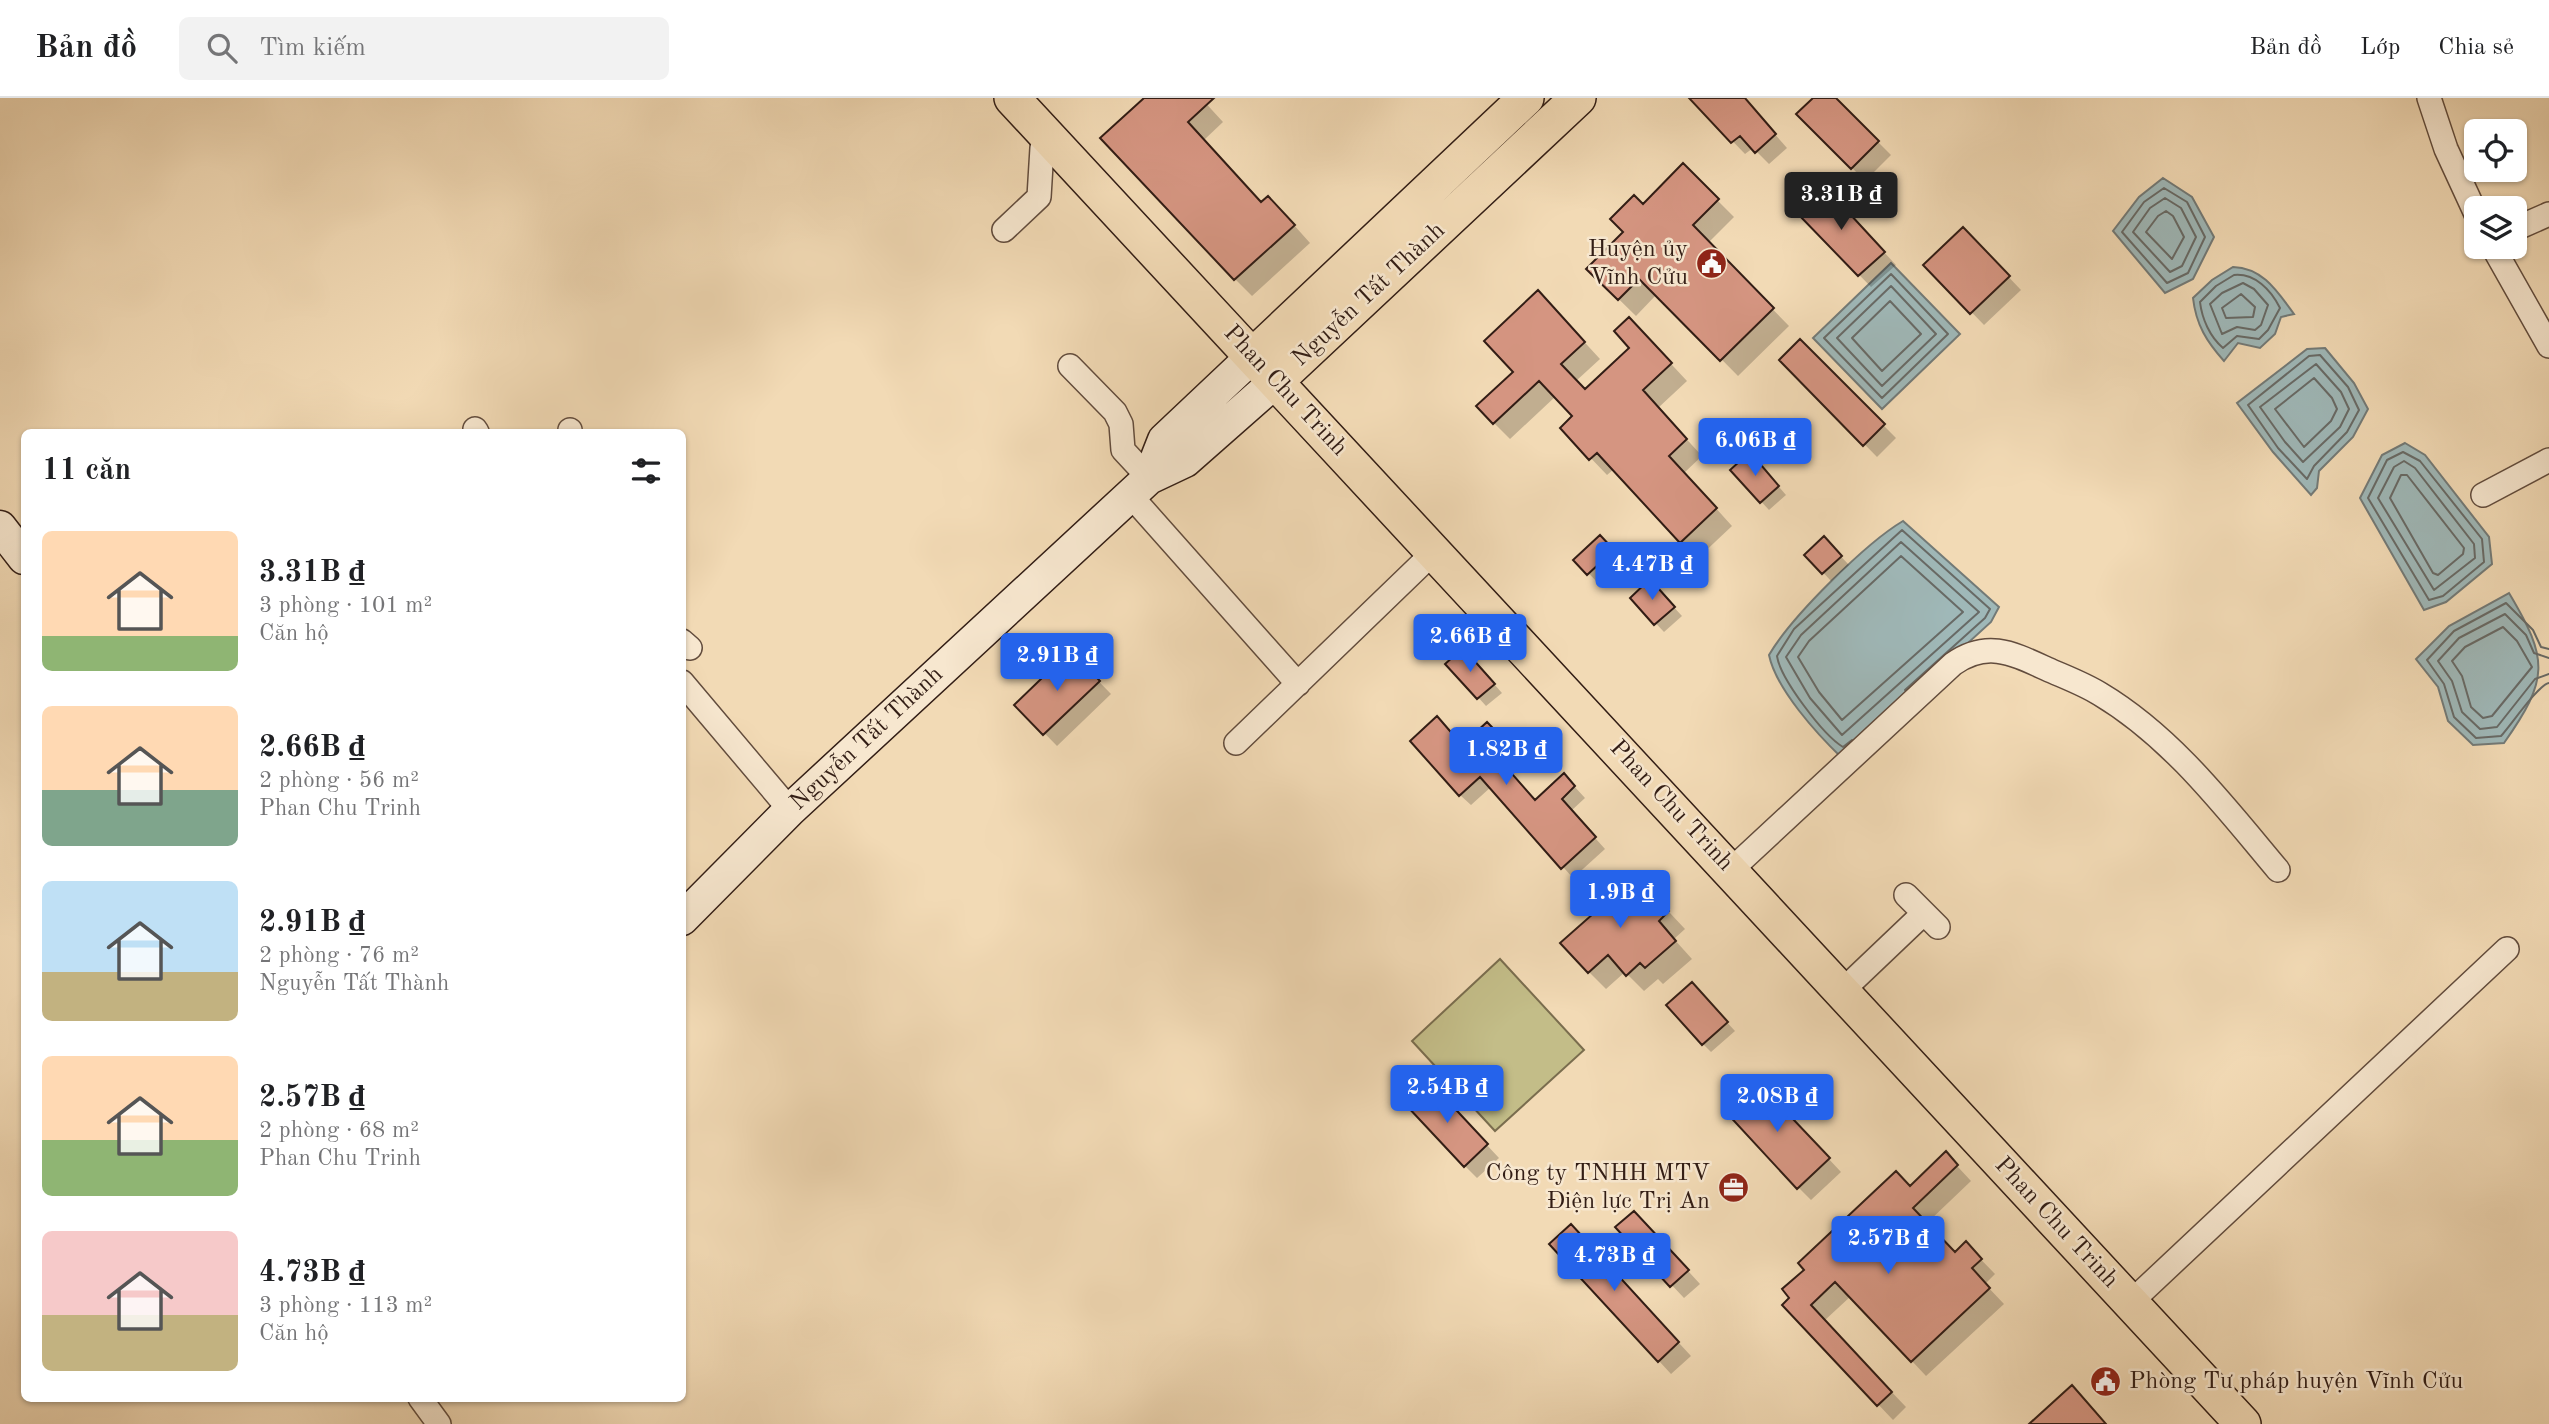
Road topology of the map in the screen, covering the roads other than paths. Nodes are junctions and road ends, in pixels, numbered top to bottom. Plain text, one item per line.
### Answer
1 (1012, 98) edge
2 (1526, 98) edge
3 (1578, 98) edge
4 (2429, 98) edge
5 (1048, 136) junction
6 (2468, 196) edge
7 (2549, 214) edge
8 (2527, 224) edge
9 (1004, 230) dead end
10 (2500, 259) edge
11 (2549, 345) edge
12 (1070, 366) dead end
13 (1264, 369) junction
14 (2549, 460) edge
15 (1140, 487) junction
16 (2483, 495) dead end
17 (0, 527) edge
18 (1435, 551) junction
19 (21, 554) edge
20 (1298, 684) junction
21 (686, 687) edge
22 (1236, 743) dead end
23 (790, 810) junction
24 (1731, 870) junction
25 (2278, 870) dead end
26 (1906, 895) dead end
27 (686, 915) edge
28 (2507, 949) dead end
29 (1841, 992) junction
30 (2131, 1303) junction
31 (423, 1402) edge
32 (439, 1424) edge
33 (2243, 1424) edge

1 - 5 main road, Phan Chu Trinh
2 - 13 main road, Nguyễn Tất Thành
3 - 13 main road, Nguyễn Tất Thành
4 - 6 street
5 - 9 street
5 - 13 main road, Phan Chu Trinh
7 - 8 street
10 - 11 street
12 - 15 street
13 - 15 main road, Nguyễn Tất Thành
13 - 18 main road, Phan Chu Trinh
14 - 16 street
15 - 20 street
15 - 23 main road, Nguyễn Tất Thành
17 - 19 main road
18 - 20 street
18 - 24 main road, Phan Chu Trinh
20 - 22 street
21 - 23 street
23 - 27 main road, Nguyễn Tất Thành
24 - 25 street
24 - 29 main road, Phan Chu Trinh
26 - 29 street
28 - 30 street
29 - 30 main road, Phan Chu Trinh
30 - 33 main road, Phan Chu Trinh
31 - 32 street

